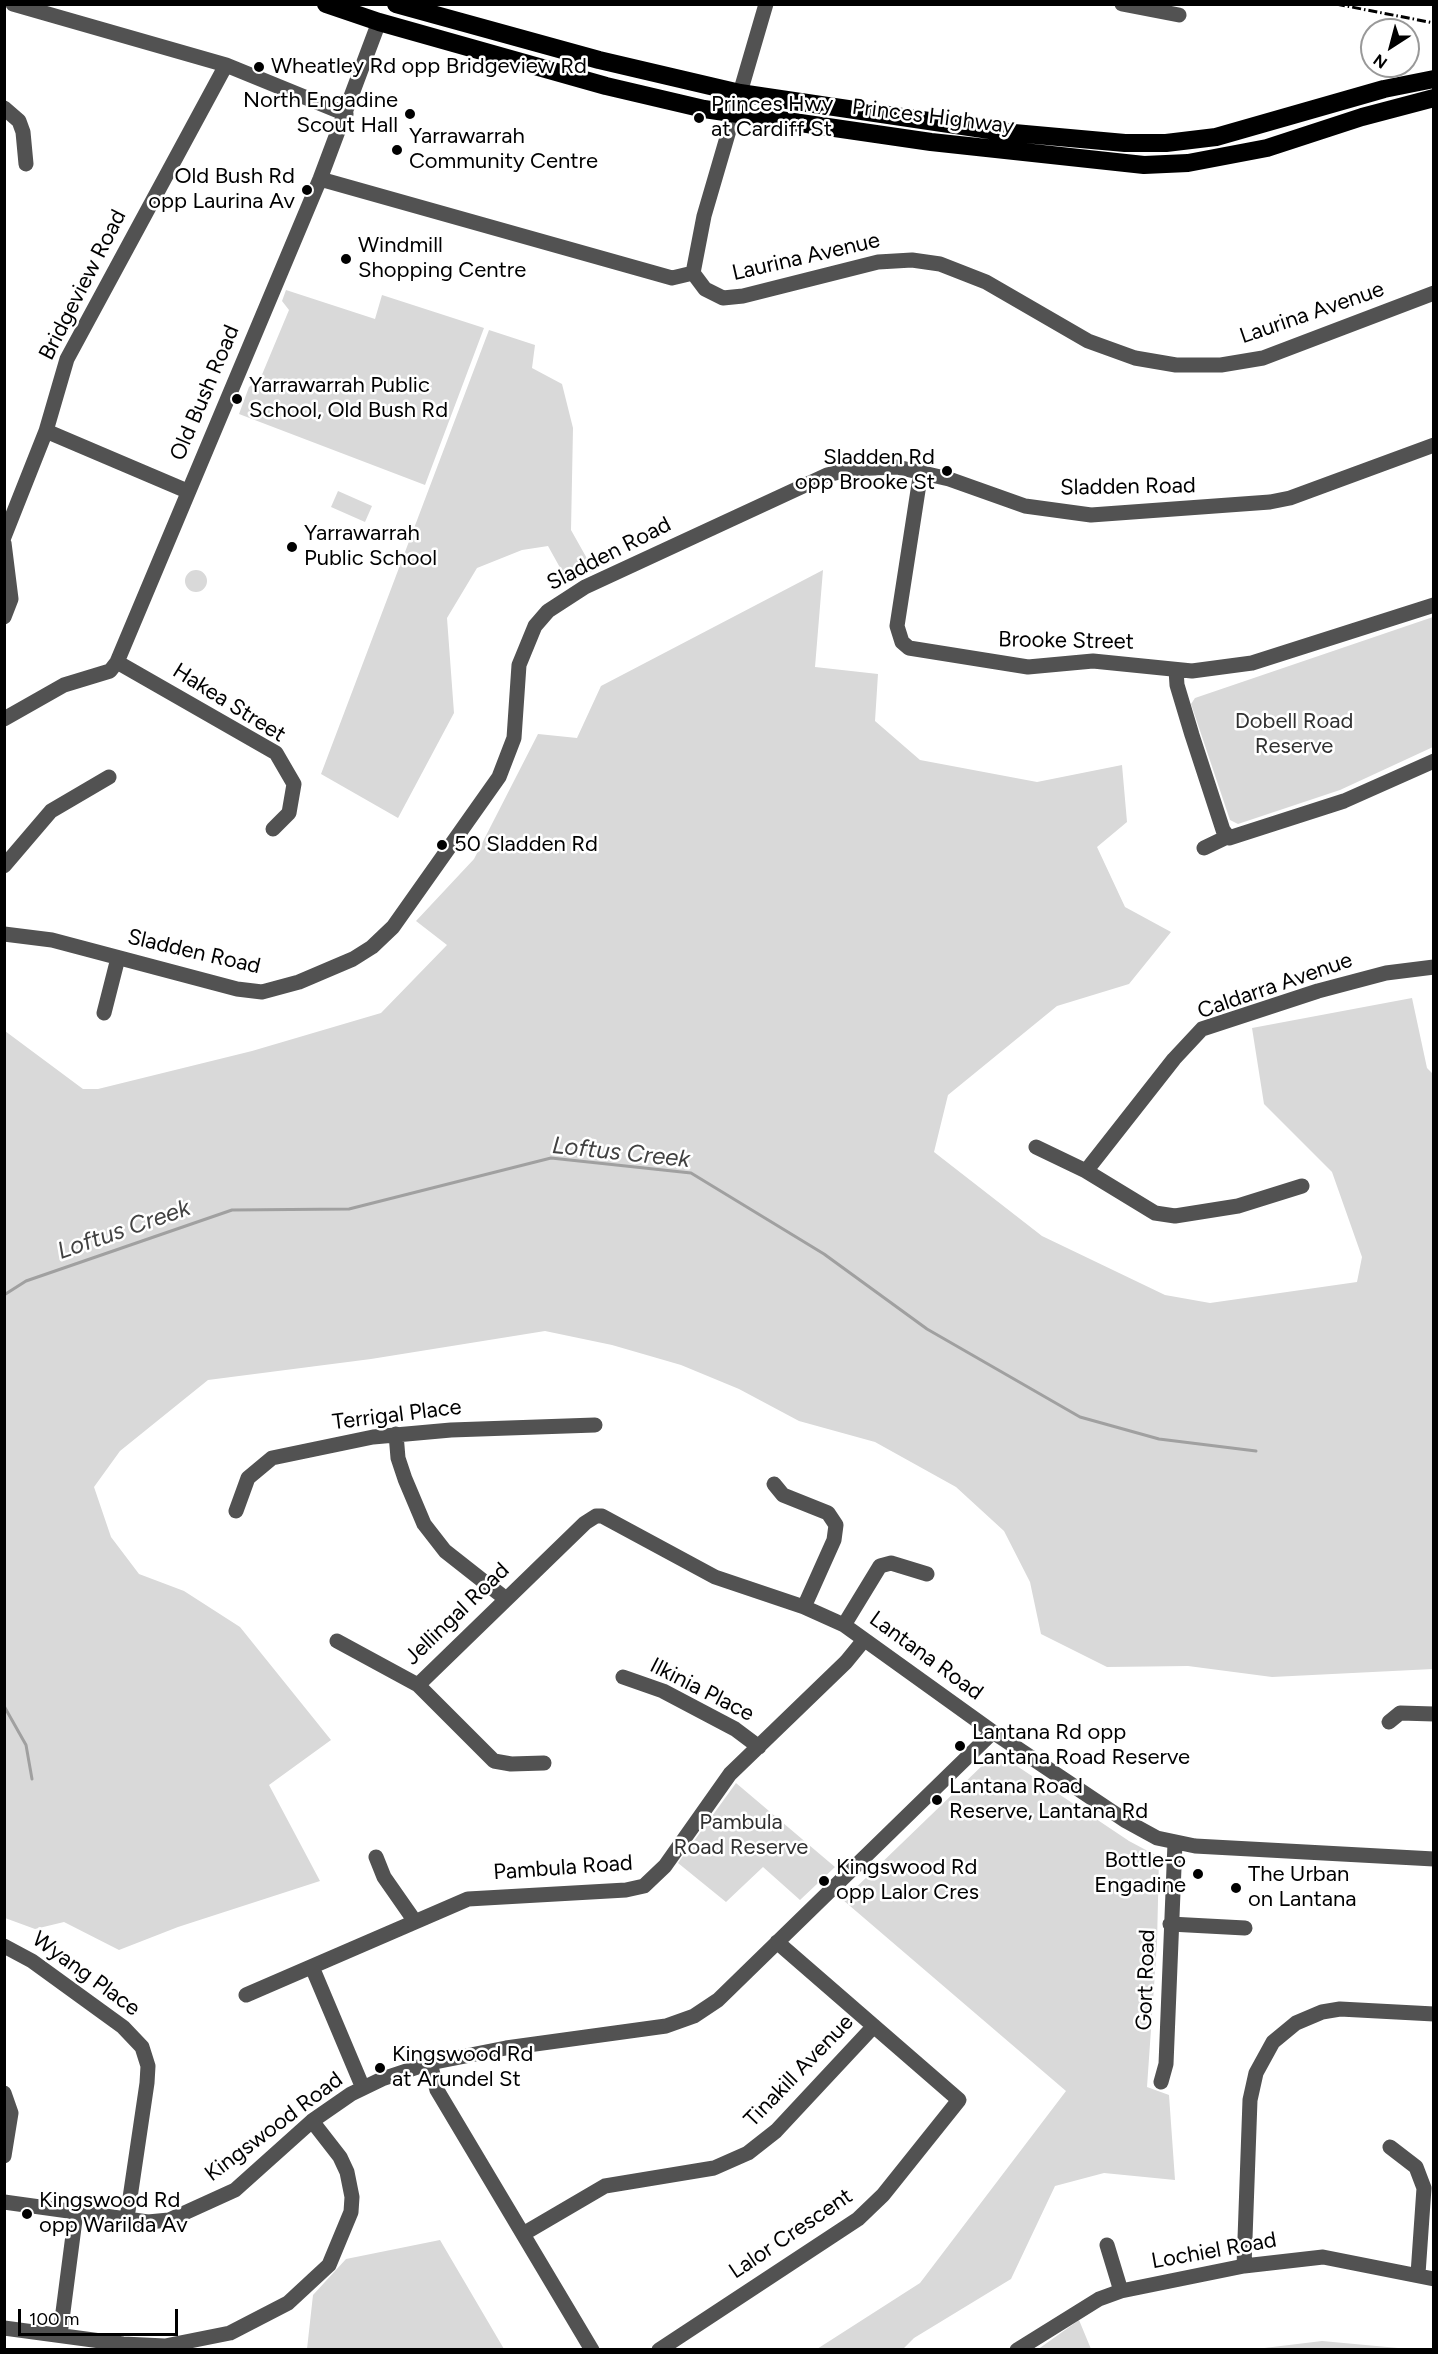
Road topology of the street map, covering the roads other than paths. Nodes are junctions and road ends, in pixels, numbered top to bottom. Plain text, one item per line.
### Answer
1 (13, 4) edge
2 (326, 4) edge
3 (360, 4) edge
4 (396, 4) edge
5 (766, 4) edge
6 (1122, 4) edge
7 (429, 14) junction
8 (1179, 15) dead end
9 (379, 22) junction
10 (226, 65) junction
11 (1434, 79) edge
12 (740, 93) junction
13 (1434, 98) edge
14 (4, 108) edge
15 (346, 114) junction
16 (733, 114) junction
17 (26, 164) dead end
18 (320, 179) junction
19 (693, 273) junction
20 (1434, 293) edge
21 (46, 432) junction
22 (1434, 445) edge
23 (921, 471) junction
24 (188, 491) junction
25 (4, 537) edge
26 (4, 543) edge
27 (1434, 605) edge
28 (4, 617) edge
29 (117, 662) junction
30 (1176, 670) junction
31 (4, 719) edge
32 (1434, 761) edge
33 (109, 777) dead end
34 (273, 829) dead end
35 (1227, 837) junction
36 (1204, 848) dead end
37 (4, 866) edge
38 (4, 934) edge
39 (118, 958) junction
40 (1434, 967) edge
41 (104, 1013) dead end
42 (1036, 1147) dead end
43 (1086, 1171) junction
44 (1302, 1186) dead end
45 (595, 1425) dead end
46 (396, 1434) junction
47 (774, 1484) dead end
48 (236, 1511) dead end
49 (596, 1516) joint
50 (927, 1574) dead end
51 (506, 1599) junction
52 (804, 1607) junction
53 (844, 1625) junction
54 (864, 1640) junction
55 (337, 1641) dead end
56 (623, 1677) dead end
57 (418, 1685) junction
58 (1434, 1714) edge
59 (1389, 1722) dead end
60 (993, 1732) junction
61 (759, 1747) junction
62 (544, 1763) dead end
63 (1175, 1844) junction
64 (376, 1857) dead end
65 (1434, 1859) edge
66 (414, 1920) junction
67 (1170, 1924) junction
68 (1245, 1928) dead end
69 (777, 1942) junction
70 (4, 1946) edge
71 (312, 1967) junction
72 (246, 1995) dead end
73 (1434, 2014) edge
74 (874, 2026) junction
75 (430, 2063) junction
76 (1161, 2082) dead end
77 (363, 2088) junction
78 (4, 2093) edge
79 (312, 2121) junction
80 (1390, 2147) dead end
81 (4, 2156) edge
82 (4, 2202) edge
83 (76, 2212) junction
84 (127, 2218) junction
85 (522, 2234) junction
86 (1107, 2245) dead end
87 (1244, 2266) junction
88 (1418, 2274) junction
89 (1434, 2279) edge
90 (1121, 2291) junction
91 (4, 2328) edge
92 (60, 2335) junction
93 (592, 2349) edge
94 (659, 2349) edge
95 (1017, 2349) edge

1 - 10 street
2 - 9 highway, Princes Highway
3 - 9 highway
4 - 7 highway, Princes Highway
5 - 12 street
6 - 8 street
7 - 9 highway
7 - 12 highway, Princes Highway
9 - 15 street, Old Bush Road
9 - 16 highway, Princes Highway
10 - 15 street
10 - 21 street, Bridgeview Road
11 - 12 highway, Princes Highway
12 - 16 street
13 - 16 highway, Princes Highway
14 - 17 street
15 - 18 street, Old Bush Road
16 - 19 street
18 - 19 street
18 - 24 street, Old Bush Road
19 - 20 street, Laurina Avenue
21 - 24 street
21 - 25 street, Bridgeview Road
22 - 23 street, Sladden Road
23 - 30 street, Brooke Street
23 - 39 street, Sladden Road
24 - 29 street, Old Bush Road
26 - 28 street
27 - 30 street, Brooke Street
29 - 31 street
29 - 34 street, Hakea Street
30 - 35 street
32 - 35 street
33 - 37 street
35 - 36 street
38 - 39 street, Sladden Road
39 - 41 street
40 - 43 street, Caldarra Avenue
42 - 43 street
43 - 44 street
45 - 46 street, Terrigal Place
46 - 48 street, Terrigal Place
46 - 51 street
47 - 52 street
49 - 51 street, Jellingal Road
49 - 52 street, Lantana Road
50 - 53 street
51 - 57 street, Jellingal Road
52 - 53 street, Lantana Road
53 - 54 street, Lantana Road
54 - 60 street, Lantana Road
54 - 61 street, Pambula Road
55 - 57 street, Jellingal Road
56 - 61 street, Ilkinia Place
57 - 62 street
58 - 59 street
60 - 63 street, Lantana Road
60 - 69 street, Kingswood Road
61 - 66 street, Pambula Road
63 - 65 street, Lantana Road
63 - 67 street, Gort Road
64 - 66 street
66 - 71 street, Pambula Road
67 - 68 street
67 - 76 street, Gort Road
69 - 74 street, Lalor Crescent
69 - 75 street, Kingswood Road
70 - 84 street, Wyang Place
71 - 72 street, Pambula Road
71 - 77 street
73 - 87 street
74 - 85 street, Tinakill Avenue
74 - 94 street, Lalor Crescent
75 - 77 street, Kingswood Road
75 - 85 street
77 - 79 street, Kingswood Road
78 - 81 street
79 - 84 street, Kingswood Road
79 - 92 street
80 - 88 street
82 - 83 street, Kingswood Road
83 - 84 street, Kingswood Road
83 - 92 street
85 - 93 street
86 - 90 street
87 - 88 street, Lochiel Road
87 - 90 street, Lochiel Road
88 - 89 street, Lochiel Road
90 - 95 street, Lochiel Road
91 - 92 street

